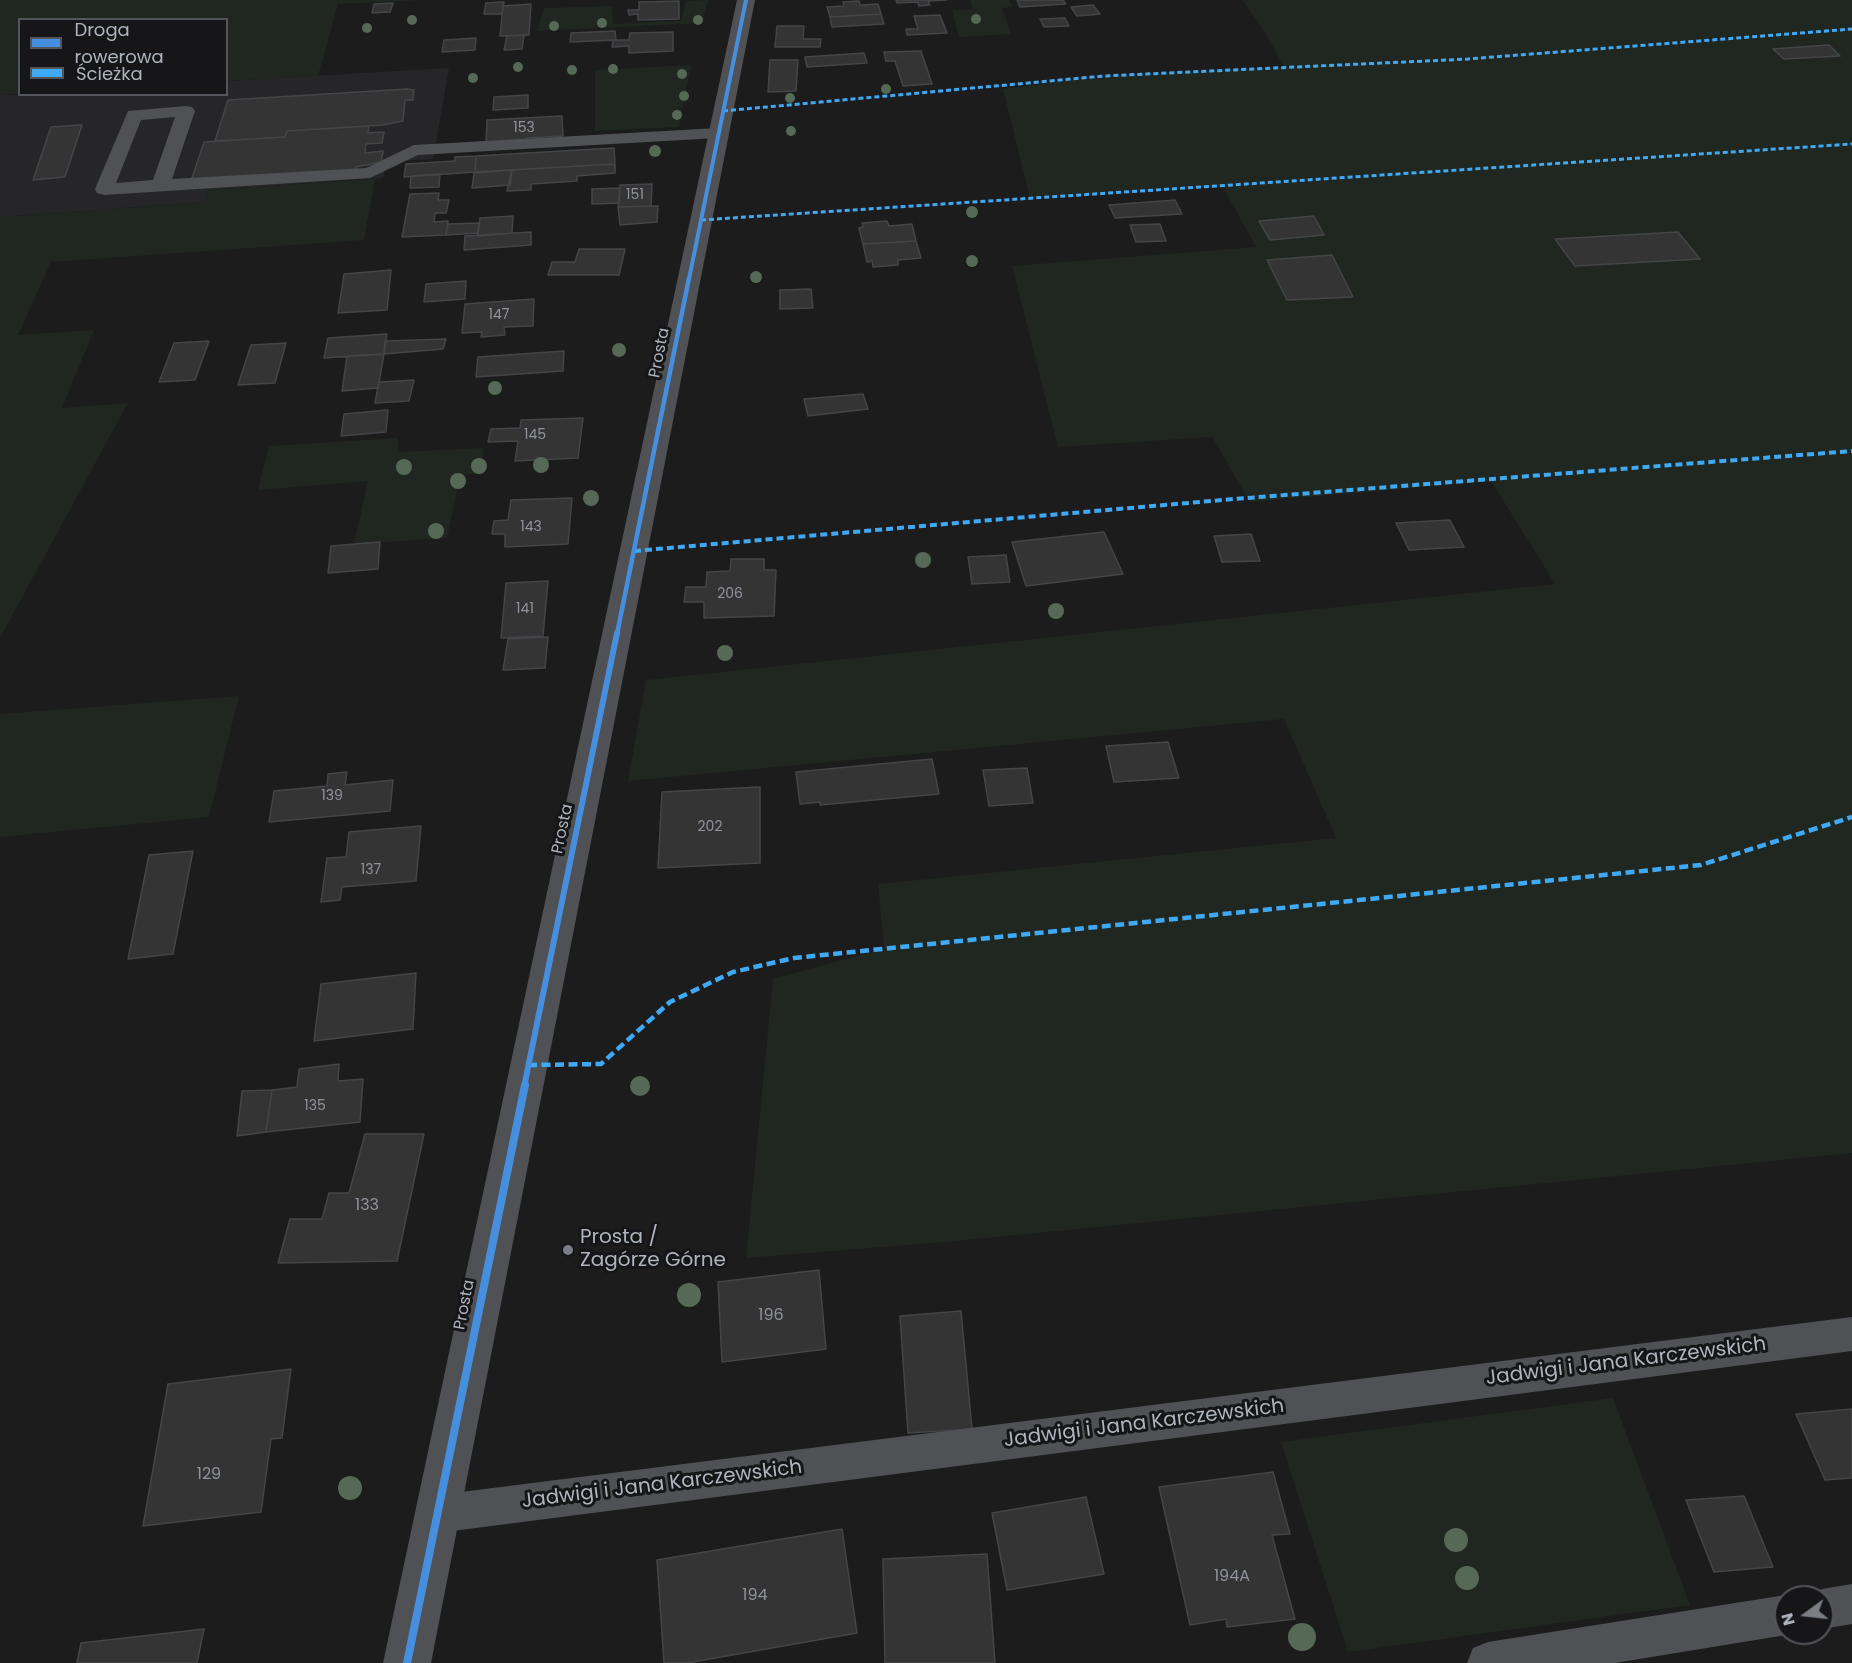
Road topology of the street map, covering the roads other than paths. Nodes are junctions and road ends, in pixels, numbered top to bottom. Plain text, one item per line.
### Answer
1 (746, 0) edge
2 (718, 133) junction
3 (161, 185) junction
4 (1852, 1334) edge
5 (437, 1514) junction
6 (1852, 1604) edge
7 (1834, 1607) edge
8 (1774, 1618) edge
9 (407, 1663) edge
10 (1488, 1663) edge

1 - 2 street, Prosta
2 - 3 lane
2 - 5 street, Prosta
3 - 3 lane
4 - 5 lane, Jadwigi i Jana Karczewskich
5 - 9 street, Prosta
6 - 7 lane
8 - 10 lane

